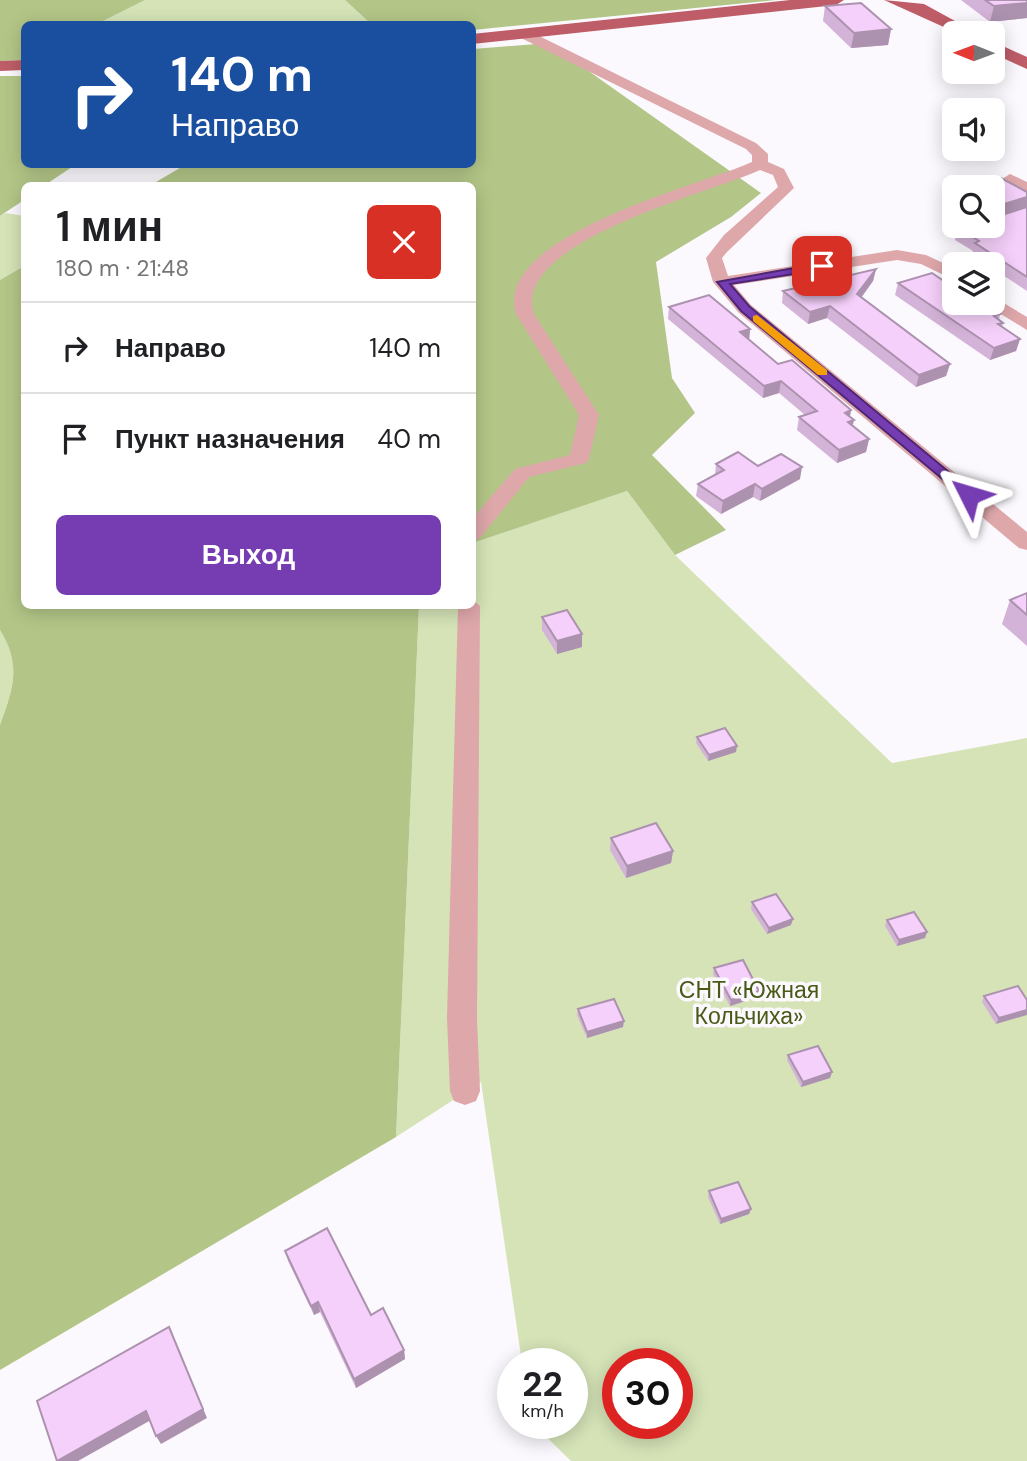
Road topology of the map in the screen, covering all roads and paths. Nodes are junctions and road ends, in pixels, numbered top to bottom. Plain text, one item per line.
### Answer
1 (836, 0) edge
2 (892, 0) edge
3 (945, 21) edge
4 (524, 34) junction
5 (476, 39) edge
6 (1005, 53) edge
7 (1027, 64) edge
8 (21, 65) edge
9 (0, 66) edge
10 (760, 164) junction
11 (1010, 179) edge
12 (1027, 189) edge
13 (942, 267) edge
14 (722, 282) junction
15 (1005, 310) edge
16 (1027, 325) edge
17 (476, 528) edge
18 (1027, 543) edge
19 (469, 609) edge
20 (465, 1091) dead end

1 - 4 main road
2 - 3 main road
4 - 5 main road
4 - 10 street
6 - 7 main road
8 - 9 main road
10 - 14 street
10 - 17 street
11 - 12 street
13 - 14 street
14 - 18 street
15 - 16 street
19 - 20 street

